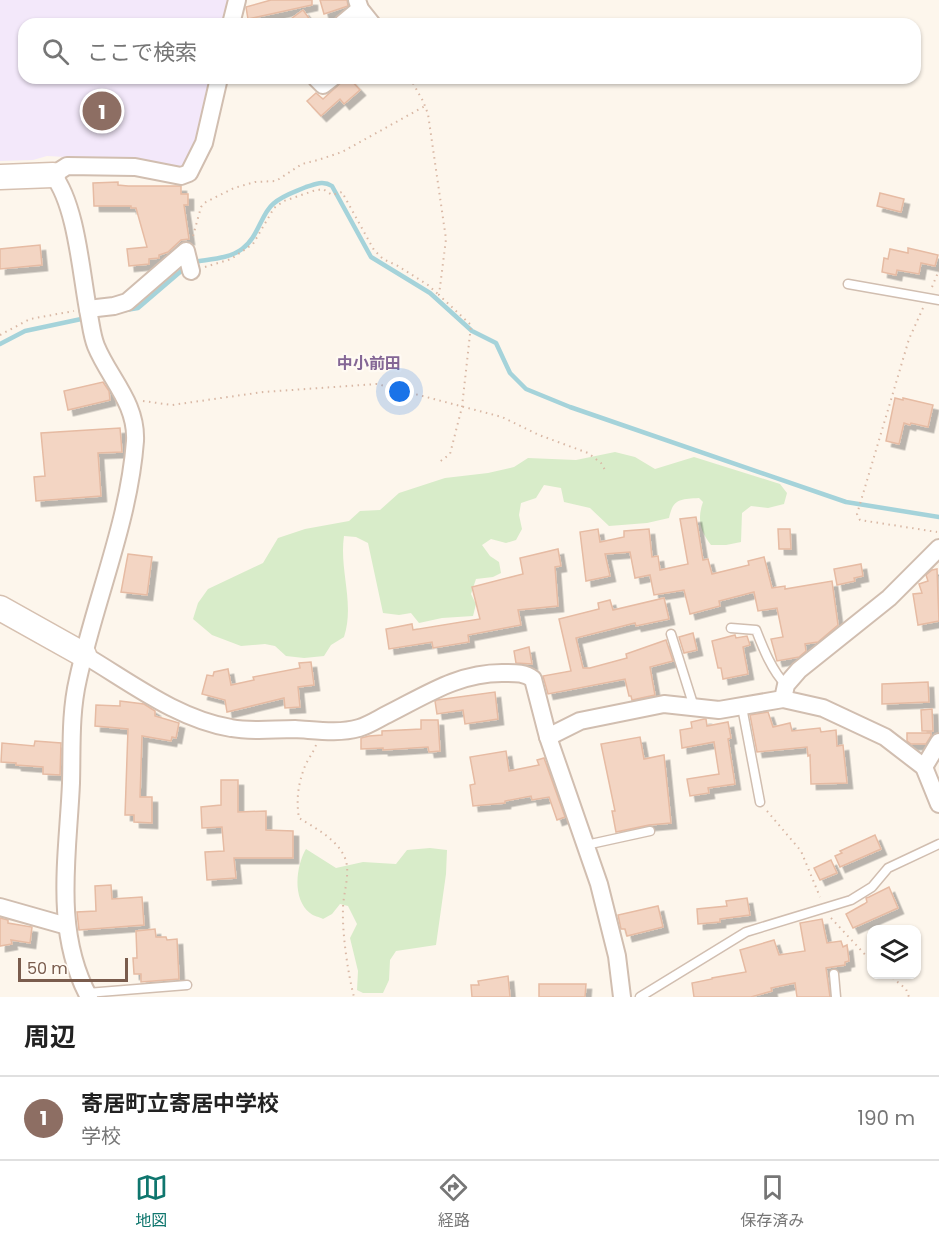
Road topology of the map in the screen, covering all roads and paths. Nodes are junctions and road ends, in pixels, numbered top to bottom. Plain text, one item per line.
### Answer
1 (237, 0) edge
2 (358, 4) edge
3 (232, 18) edge
4 (347, 18) edge
5 (368, 18) edge
6 (218, 84) edge
7 (413, 84) edge
8 (425, 106) junction
9 (53, 175) junction
10 (0, 177) edge
11 (186, 251) junction
12 (939, 270) edge
13 (191, 271) joint
14 (848, 285) dead end
15 (439, 295) junction
16 (927, 298) junction
17 (939, 300) edge
18 (88, 309) junction
19 (0, 335) edge
20 (124, 395) junction
21 (462, 407) junction
22 (438, 464) dead end
23 (605, 470) dead end
24 (939, 533) edge
25 (939, 548) edge
26 (0, 608) edge
27 (730, 628) dead end
28 (671, 634) dead end
29 (84, 655) junction
30 (784, 692) junction
31 (694, 707) junction
32 (742, 707) junction
33 (320, 731) junction
34 (548, 737) junction
35 (939, 742) edge
36 (924, 767) junction
37 (760, 802) joint
38 (939, 804) edge
39 (650, 831) dead end
40 (939, 844) edge
41 (586, 845) junction
42 (0, 907) edge
43 (825, 909) junction
44 (67, 926) junction
45 (867, 956) edge
46 (834, 974) dead end
47 (893, 979) edge
48 (187, 985) dead end
49 (88, 995) edge
50 (354, 997) edge
51 (622, 997) edge
52 (640, 997) edge
53 (836, 997) edge
54 (909, 997) edge

1 - 3 street
2 - 4 street
2 - 5 street
6 - 9 street
7 - 8 path
8 - 11 path
8 - 15 path
9 - 10 street
9 - 18 street
11 - 13 street
11 - 18 street
12 - 16 path
13 - 15 path
14 - 16 lane
15 - 21 path
16 - 17 lane
16 - 24 path
18 - 19 path
18 - 20 street
20 - 21 path
20 - 29 street
21 - 22 path
21 - 23 path
25 - 30 street
26 - 29 street
27 - 30 lane
28 - 31 lane
29 - 33 street
29 - 44 street
30 - 32 street
30 - 36 street
31 - 32 street
31 - 34 street
32 - 37 lane
33 - 34 street
33 - 50 path
34 - 41 street
35 - 36 street
36 - 38 street
37 - 43 path
39 - 41 lane
40 - 43 lane
41 - 51 street
42 - 44 street
43 - 45 path
43 - 52 lane
44 - 49 street
46 - 53 lane
47 - 54 path
48 - 49 lane

